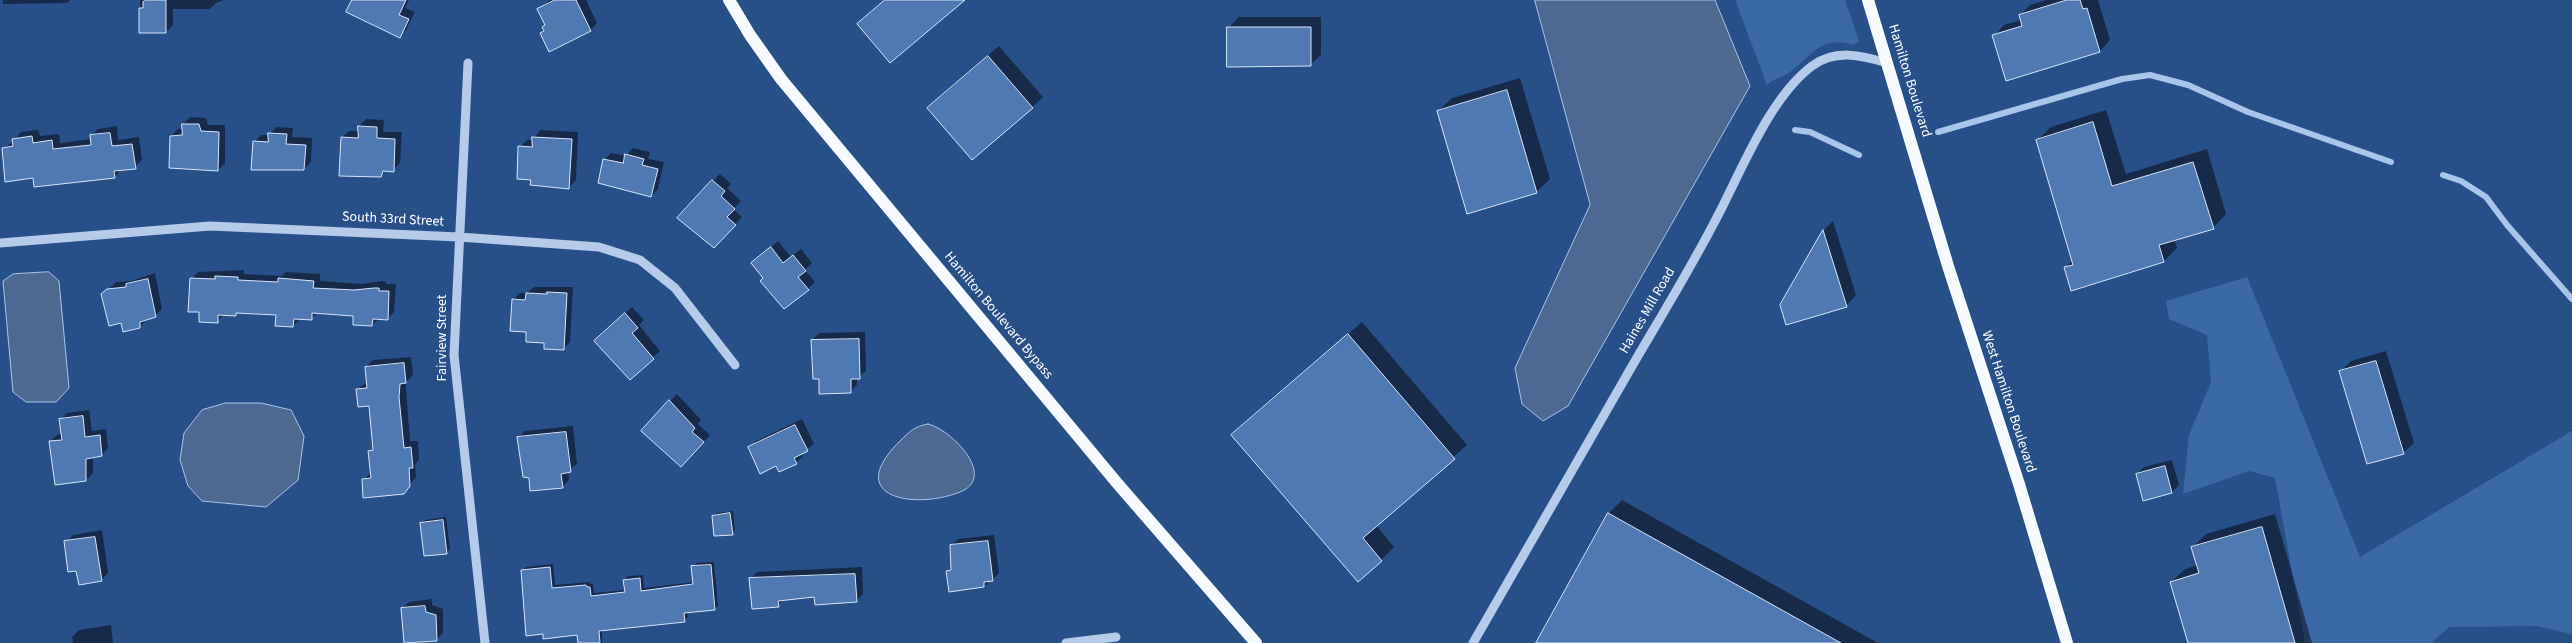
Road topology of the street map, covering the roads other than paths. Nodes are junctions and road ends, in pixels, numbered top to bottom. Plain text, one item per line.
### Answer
1 (729, 0) edge
2 (1868, 0) edge
3 (468, 63) dead end
4 (1887, 63) junction
5 (1920, 171) joint
6 (459, 237) junction
7 (0, 243) edge
8 (735, 365) dead end
9 (1116, 637) dead end
10 (485, 643) edge
11 (1066, 643) edge
12 (1256, 643) edge
13 (1473, 643) edge
14 (2067, 643) edge

1 - 12 main road, Hamilton Boulevard Bypass
2 - 4 main road, Hamilton Boulevard
3 - 6 street, Fairview Street
4 - 5 main road, Hamilton Boulevard
4 - 13 street, Haines Mill Road
5 - 14 main road, West Hamilton Boulevard
6 - 7 street, South 33rd Street
6 - 8 street, South 33rd Street
6 - 10 street, Fairview Street
9 - 11 street

